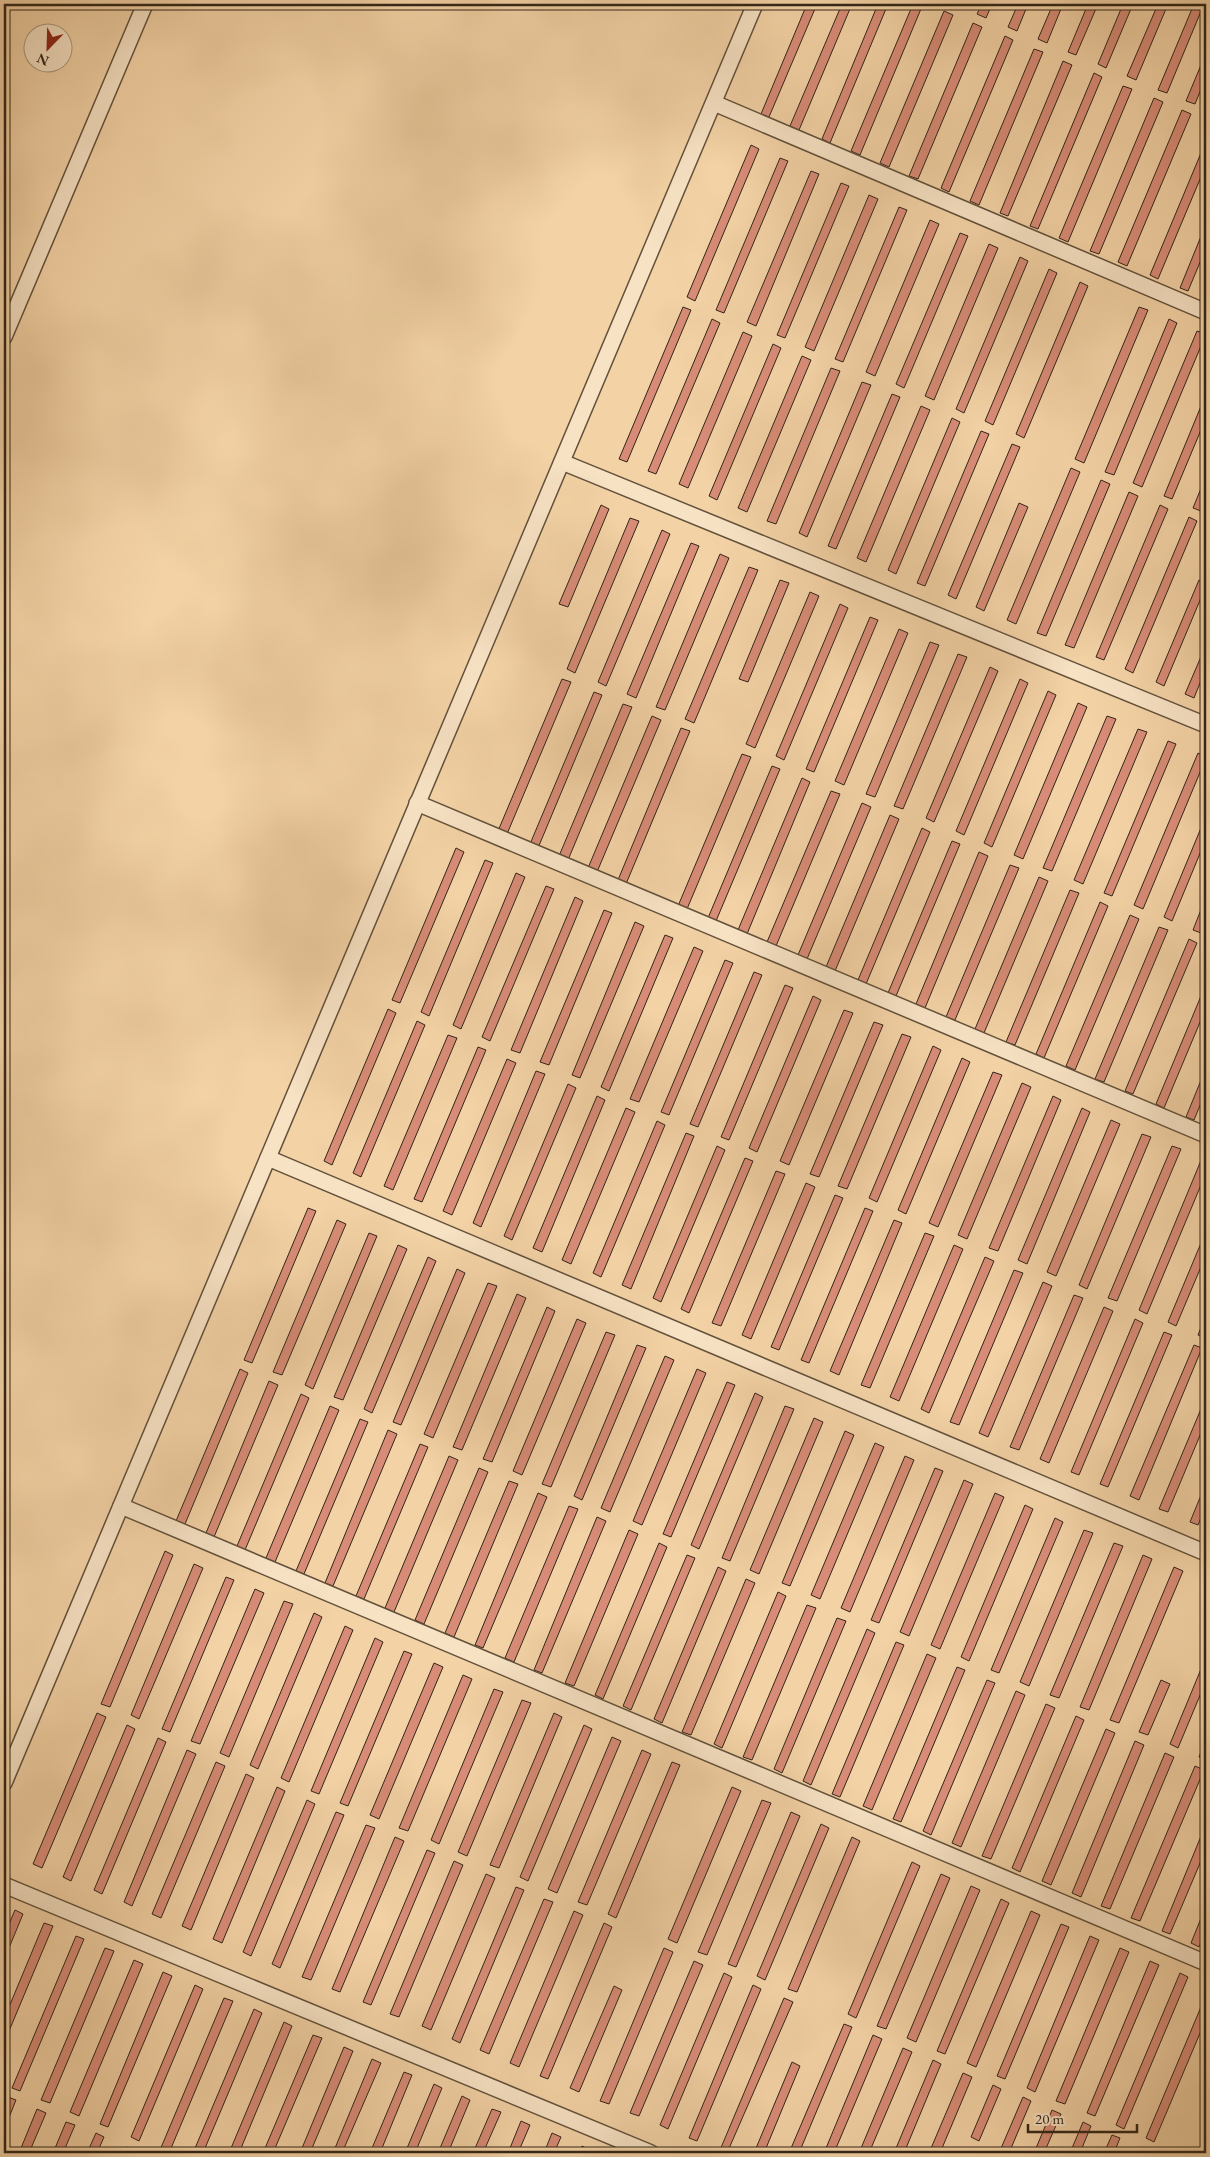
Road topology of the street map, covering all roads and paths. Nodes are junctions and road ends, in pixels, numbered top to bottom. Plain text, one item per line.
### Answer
1 (145, 4) edge
2 (756, 4) edge
3 (714, 102) junction
4 (1206, 312) edge
5 (4, 337) edge
6 (562, 462) junction
7 (1206, 725) edge
8 (417, 804) junction
9 (1206, 1135) edge
10 (268, 1158) junction
11 (121, 1506) junction
12 (1206, 1553) edge
13 (4, 1782) edge
14 (4, 1884) edge
15 (1206, 1963) edge
16 (651, 2153) edge

1 - 5 lane
2 - 3 lane
3 - 4 lane
3 - 6 lane
6 - 7 lane
6 - 8 lane
8 - 9 lane
8 - 10 lane
10 - 11 lane
10 - 12 lane
11 - 13 lane
11 - 15 lane
14 - 16 lane

